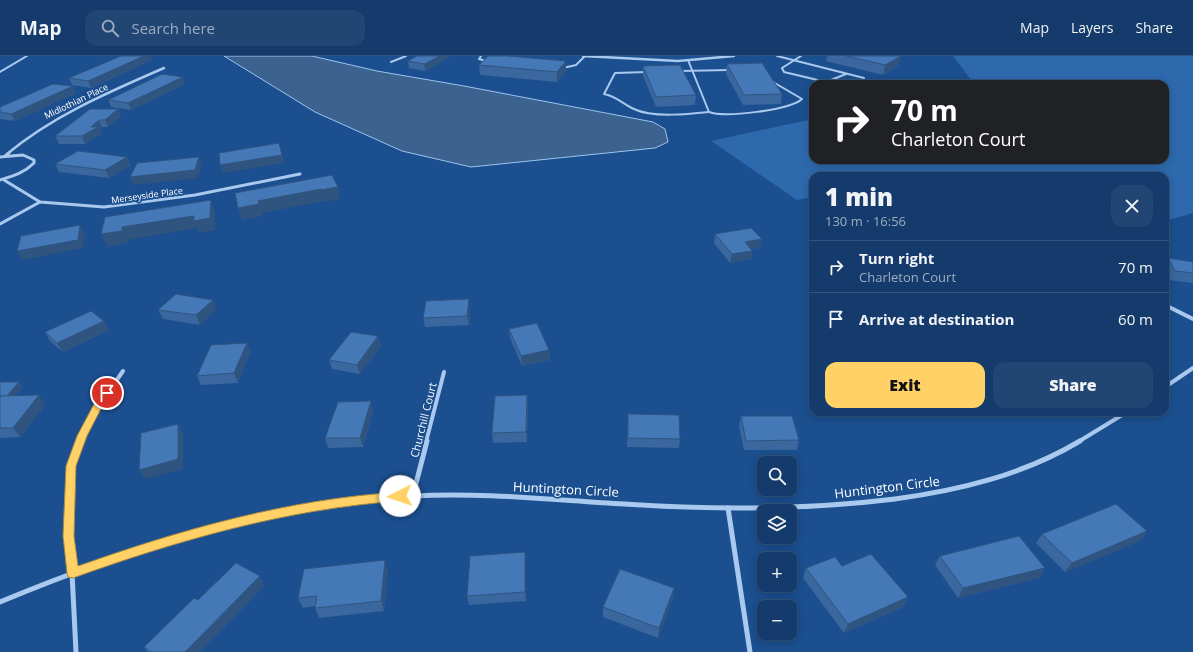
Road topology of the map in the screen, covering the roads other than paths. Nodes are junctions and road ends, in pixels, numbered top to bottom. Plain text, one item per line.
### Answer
1 (28, 56) edge
2 (406, 56) edge
3 (481, 56) edge
4 (584, 56) edge
5 (734, 56) edge
6 (777, 56) edge
7 (801, 56) edge
8 (688, 60) junction
9 (794, 60) junction
10 (391, 62) dead end
11 (491, 62) edge
12 (164, 68) dead end
13 (562, 68) edge
14 (730, 70) edge
15 (677, 71) edge
16 (692, 71) junction
17 (0, 72) edge
18 (654, 72) edge
19 (846, 74) junction
20 (864, 78) dead end
21 (772, 80) edge
22 (818, 80) edge
23 (831, 80) edge
24 (709, 112) junction
25 (5, 156) junction
26 (0, 157) edge
27 (300, 174) dead end
28 (2, 180) edge
29 (40, 202) junction
30 (0, 224) edge
31 (1169, 306) edge
32 (1193, 318) edge
33 (1193, 368) edge
34 (123, 371) dead end
35 (444, 372) dead end
36 (1169, 384) edge
37 (1121, 416) edge
38 (413, 495) junction
39 (728, 508) junction
40 (73, 573) junction
41 (0, 602) edge
42 (76, 652) edge
43 (750, 652) edge

1 - 17 lane
2 - 10 lane
3 - 11 lane
4 - 8 street
4 - 13 lane
5 - 8 street
6 - 9 lane
7 - 9 lane
8 - 16 lane
9 - 19 lane
9 - 22 lane
12 - 25 street, Midlothian Place
14 - 16 lane
15 - 16 lane
16 - 24 lane
18 - 24 lane
19 - 20 lane
19 - 23 lane
21 - 24 lane
25 - 26 street
25 - 28 street
27 - 29 street, Merseyside Place
28 - 29 street, Merseyside Place
29 - 30 street
31 - 32 street
33 - 36 street
34 - 40 street
35 - 38 street, Churchill Court
37 - 39 street, Huntington Circle
38 - 39 street, Huntington Circle
38 - 40 street, Huntington Circle
39 - 43 street
40 - 41 street, Huntington Circle
40 - 42 street

